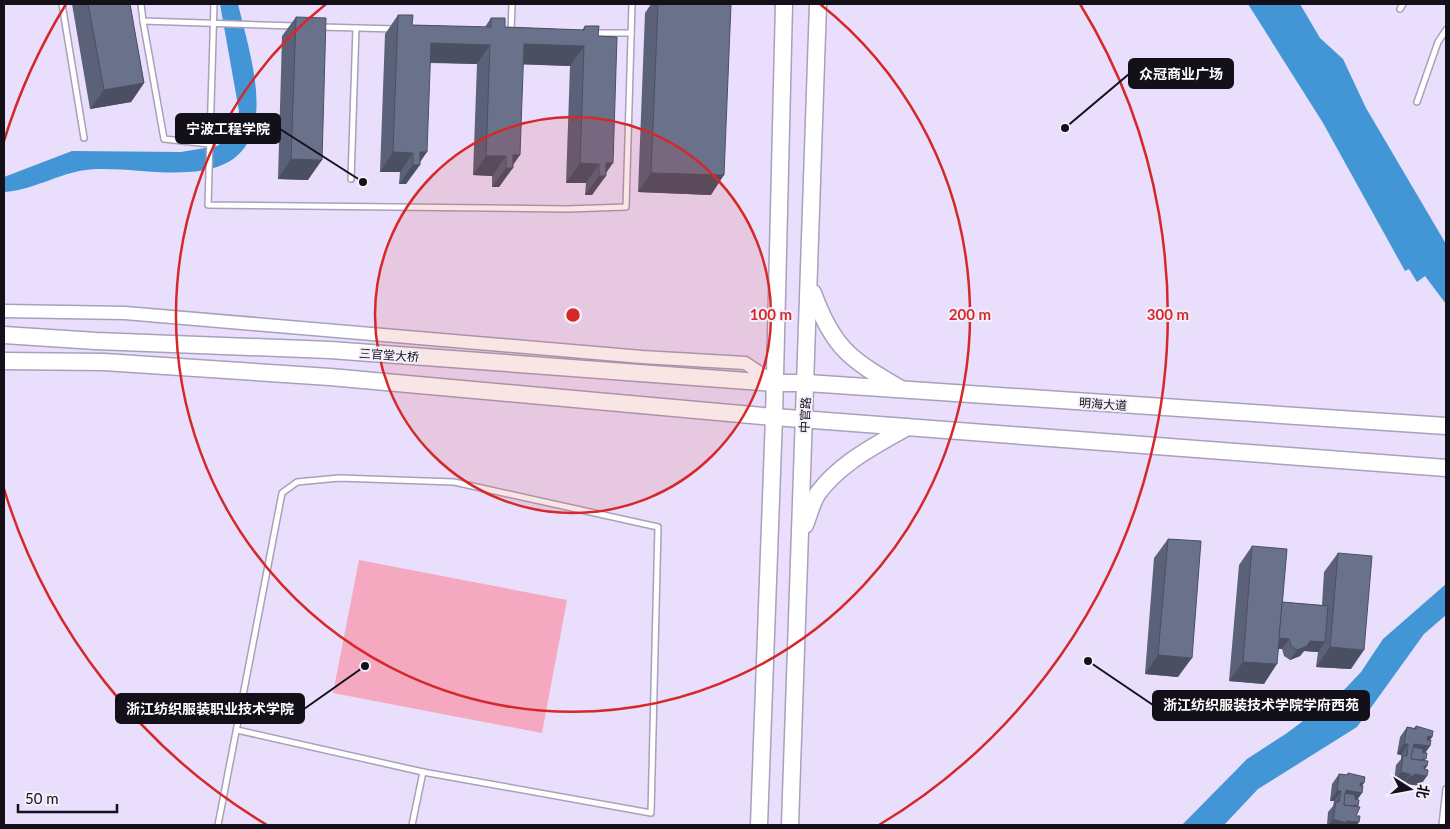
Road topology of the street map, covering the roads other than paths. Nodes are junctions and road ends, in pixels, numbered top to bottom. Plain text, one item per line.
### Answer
1 (62, 4) edge
2 (141, 4) edge
3 (214, 4) edge
4 (512, 4) edge
5 (632, 4) edge
6 (784, 4) edge
7 (818, 4) edge
8 (1403, 4) edge
9 (1400, 9) dead end
10 (143, 21) junction
11 (213, 23) junction
12 (299, 26) edge
13 (318, 27) edge
14 (356, 28) junction
15 (404, 30) edge
16 (1446, 30) edge
17 (501, 33) edge
18 (511, 33) junction
19 (520, 33) edge
20 (585, 33) edge
21 (631, 34) junction
22 (1417, 102) dead end
23 (84, 138) dead end
24 (209, 144) junction
25 (351, 179) dead end
26 (810, 284) junction
27 (4, 311) edge
28 (4, 335) edge
29 (4, 361) edge
30 (775, 383) junction
31 (807, 383) junction
32 (903, 390) junction
33 (774, 417) junction
34 (804, 418) junction
35 (1439, 426) edge
36 (907, 427) junction
37 (1438, 468) edge
38 (800, 536) junction
39 (238, 730) junction
40 (423, 772) junction
41 (1446, 789) edge
42 (218, 825) edge
43 (412, 825) edge
44 (759, 825) edge
45 (790, 825) edge
46 (1442, 825) edge

1 - 23 lane
2 - 10 lane
3 - 11 lane
4 - 18 lane
5 - 21 lane
6 - 30 main road
7 - 26 main road, 中官路
8 - 9 lane
10 - 11 lane
10 - 24 lane
11 - 12 lane
11 - 24 lane
13 - 14 lane
14 - 15 lane
14 - 25 lane
16 - 22 lane
17 - 18 lane
18 - 19 lane
20 - 21 lane
21 - 24 lane
26 - 31 main road, 中官路
26 - 32 main road
27 - 30 street
28 - 30 main road, 三官堂大桥
29 - 33 main road
30 - 31 main road, 明海大道
30 - 33 main road
31 - 32 main road, 明海大道
31 - 34 main road, 中官路
32 - 35 main road, 明海大道
33 - 34 main road
33 - 44 main road
34 - 36 main road
34 - 38 main road, 中官路
36 - 37 main road
36 - 38 main road
38 - 45 main road, 中官路
39 - 40 lane
39 - 40 lane
39 - 42 lane
40 - 43 lane
41 - 46 lane

